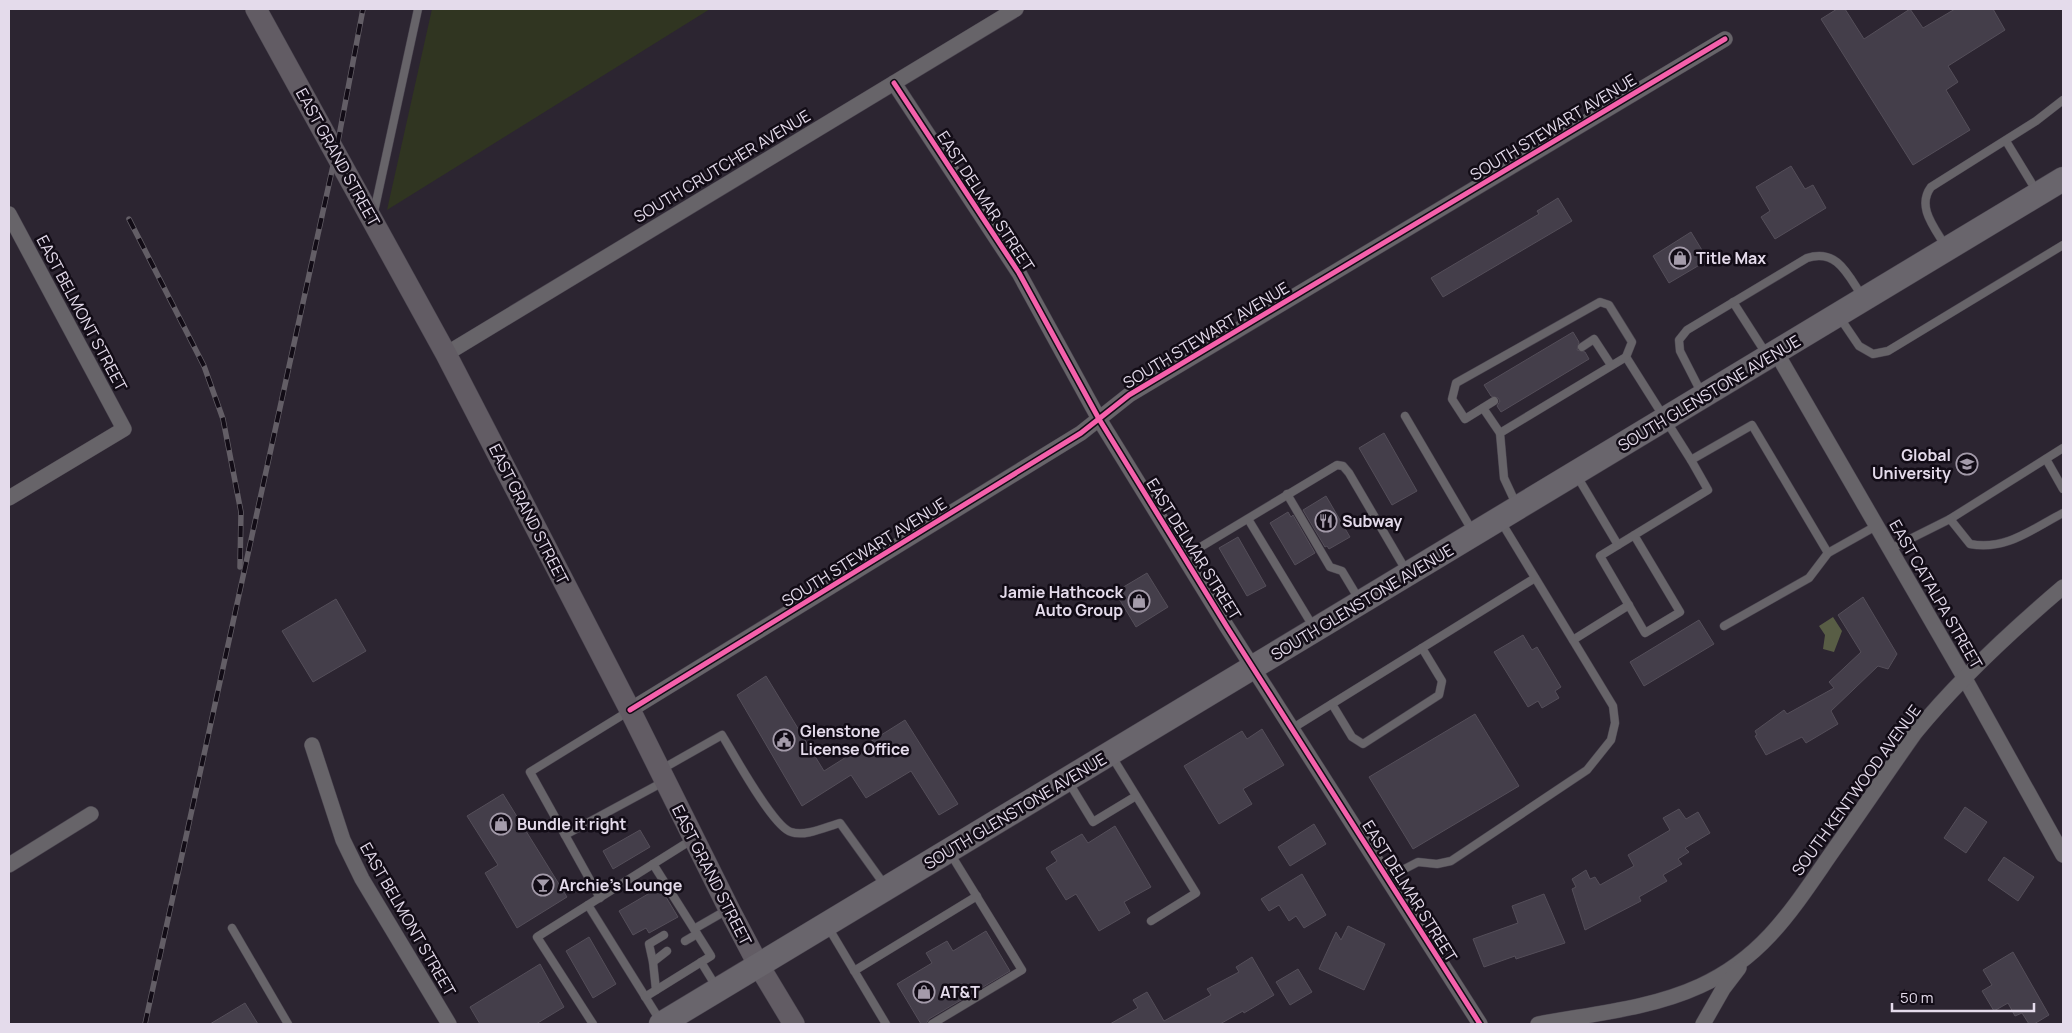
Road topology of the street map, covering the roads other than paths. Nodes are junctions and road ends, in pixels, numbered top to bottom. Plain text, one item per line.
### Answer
1 (256, 9) edge
2 (418, 9) edge
3 (1016, 9) edge
4 (1725, 39) dead end
5 (894, 83) junction
6 (2063, 100) edge
7 (2006, 141) junction
8 (2063, 181) edge
9 (2038, 194) junction
10 (9, 214) edge
11 (372, 218) junction
12 (14, 236) edge
13 (2063, 245) edge
14 (1947, 249) junction
15 (1864, 300) junction
16 (1733, 302) junction
17 (1838, 315) junction
18 (1582, 347) dead end
19 (446, 354) junction
20 (1772, 355) junction
21 (1626, 356) junction
22 (1611, 365) junction
23 (1703, 396) junction
24 (1494, 401) dead end
25 (1483, 408) junction
26 (1405, 416) dead end
27 (1099, 419) junction
28 (1665, 419) junction
29 (1500, 433) junction
30 (2063, 448) edge
31 (2046, 459) junction
32 (1691, 460) junction
33 (1575, 473) junction
34 (2063, 489) edge
35 (1287, 494) junction
36 (9, 498) edge
37 (1508, 513) junction
38 (2063, 513) edge
39 (1248, 519) junction
40 (1950, 519) junction
41 (1876, 526) junction
42 (1474, 534) junction
43 (1634, 535) junction
44 (1618, 545) junction
45 (1890, 549) junction
46 (1828, 553) junction
47 (1184, 557) junction
48 (1408, 574) junction
49 (1535, 578) junction
50 (2063, 587) edge
51 (1361, 602) junction
52 (1629, 605) junction
53 (1724, 626) dead end
54 (1315, 630) junction
55 (1573, 640) junction
56 (1422, 648) junction
57 (1254, 667) junction
58 (1964, 677) junction
59 (1332, 704) junction
60 (630, 710) junction
61 (1293, 728) junction
62 (312, 745) dead end
63 (1110, 753) junction
64 (662, 776) junction
65 (1067, 779) junction
66 (1136, 796) junction
67 (91, 814) dead end
68 (565, 835) junction
69 (693, 839) junction
70 (949, 851) junction
71 (2063, 855) edge
72 (653, 864) junction
73 (9, 865) edge
74 (1387, 878) junction
75 (887, 888) junction
76 (977, 896) junction
77 (600, 898) junction
78 (588, 905) junction
79 (729, 909) junction
80 (1151, 920) dead end
81 (827, 925) junction
82 (232, 928) dead end
83 (695, 931) junction
84 (664, 935) dead end
85 (685, 941) dead end
86 (668, 951) dead end
87 (1748, 958) junction
88 (653, 962) junction
89 (701, 962) junction
90 (759, 966) junction
91 (854, 971) junction
92 (656, 990) junction
93 (718, 990) junction
94 (645, 997) junction
95 (288, 1024) edge
96 (449, 1024) edge
97 (593, 1024) edge
98 (661, 1024) edge
99 (794, 1024) edge
100 (886, 1024) edge
101 (932, 1024) edge
102 (1480, 1024) edge
103 (1538, 1024) edge
104 (1704, 1024) edge

1 - 11 main road, EAST GRAND STREET
2 - 11 lane
3 - 5 street, SOUTH CRUTCHER AVENUE
4 - 27 street, SOUTH STEWART AVENUE
5 - 19 street, SOUTH CRUTCHER AVENUE
5 - 27 street, EAST DELMAR STREET
6 - 7 lane
7 - 9 lane
7 - 14 lane
8 - 9 main road, SOUTH GLENSTONE AVENUE
9 - 14 main road, SOUTH GLENSTONE AVENUE
10 - 12 street, EAST BELMONT STREET
11 - 19 main road, EAST GRAND STREET
12 - 36 street, EAST BELMONT STREET
13 - 17 lane
14 - 15 main road, SOUTH GLENSTONE AVENUE
15 - 16 lane
15 - 17 main road, SOUTH GLENSTONE AVENUE
16 - 20 lane
16 - 23 lane
17 - 20 main road, SOUTH GLENSTONE AVENUE
18 - 22 lane
19 - 60 main road, EAST GRAND STREET
20 - 23 main road, SOUTH GLENSTONE AVENUE
20 - 41 street, EAST CATALPA STREET
21 - 22 lane
21 - 25 lane
21 - 28 lane
22 - 29 lane
23 - 28 main road, SOUTH GLENSTONE AVENUE
24 - 25 lane
25 - 29 lane
26 - 42 lane
27 - 47 street, EAST DELMAR STREET
27 - 60 street, SOUTH STEWART AVENUE
28 - 32 lane
28 - 33 main road, SOUTH GLENSTONE AVENUE
29 - 37 lane
30 - 31 lane
31 - 34 lane
31 - 40 lane
32 - 43 lane
32 - 46 lane
33 - 37 main road, SOUTH GLENSTONE AVENUE
33 - 44 lane
35 - 39 lane
35 - 48 lane
35 - 51 lane
37 - 42 main road, SOUTH GLENSTONE AVENUE
37 - 49 lane
38 - 40 lane
39 - 47 lane
39 - 54 lane
40 - 45 lane
41 - 45 street, EAST CATALPA STREET
41 - 46 lane
42 - 48 main road, SOUTH GLENSTONE AVENUE
43 - 44 lane
43 - 52 lane
44 - 52 lane
45 - 58 street, EAST CATALPA STREET
46 - 53 lane
47 - 57 street, EAST DELMAR STREET
48 - 51 main road, SOUTH GLENSTONE AVENUE
49 - 55 lane
49 - 56 lane
50 - 58 street, SOUTH KENTWOOD AVENUE
51 - 54 main road, SOUTH GLENSTONE AVENUE
52 - 55 lane
54 - 57 main road, SOUTH GLENSTONE AVENUE
55 - 74 lane
56 - 59 lane
56 - 59 lane
57 - 61 street, EAST DELMAR STREET
57 - 63 main road, SOUTH GLENSTONE AVENUE
58 - 71 street, EAST CATALPA STREET
58 - 87 street, SOUTH KENTWOOD AVENUE
59 - 61 lane
60 - 64 main road, EAST GRAND STREET
60 - 68 lane
61 - 74 street, EAST DELMAR STREET
62 - 96 street, EAST BELMONT STREET
63 - 65 main road, SOUTH GLENSTONE AVENUE
63 - 66 lane
64 - 68 lane
64 - 69 main road, EAST GRAND STREET
64 - 75 lane
65 - 66 lane
65 - 70 main road, SOUTH GLENSTONE AVENUE
66 - 80 lane
67 - 73 street
68 - 77 lane
69 - 72 lane
69 - 79 main road, EAST GRAND STREET
70 - 75 main road, SOUTH GLENSTONE AVENUE
70 - 76 lane
72 - 77 lane
72 - 83 lane
74 - 102 street, EAST DELMAR STREET
75 - 81 main road, SOUTH GLENSTONE AVENUE
76 - 91 lane
76 - 101 lane
77 - 78 lane
78 - 94 lane
78 - 97 lane
79 - 83 lane
79 - 90 main road, EAST GRAND STREET
81 - 90 main road, SOUTH GLENSTONE AVENUE
81 - 91 lane
82 - 95 lane
83 - 85 lane
83 - 89 lane
84 - 88 lane
86 - 88 lane
87 - 103 street, SOUTH KENTWOOD AVENUE
87 - 104 street, SOUTH KENTWOOD AVENUE
88 - 92 lane
89 - 92 lane
89 - 93 lane
90 - 93 main road, SOUTH GLENSTONE AVENUE
90 - 99 main road, EAST GRAND STREET
91 - 100 lane
92 - 94 lane
93 - 98 main road, SOUTH GLENSTONE AVENUE
94 - 98 lane

